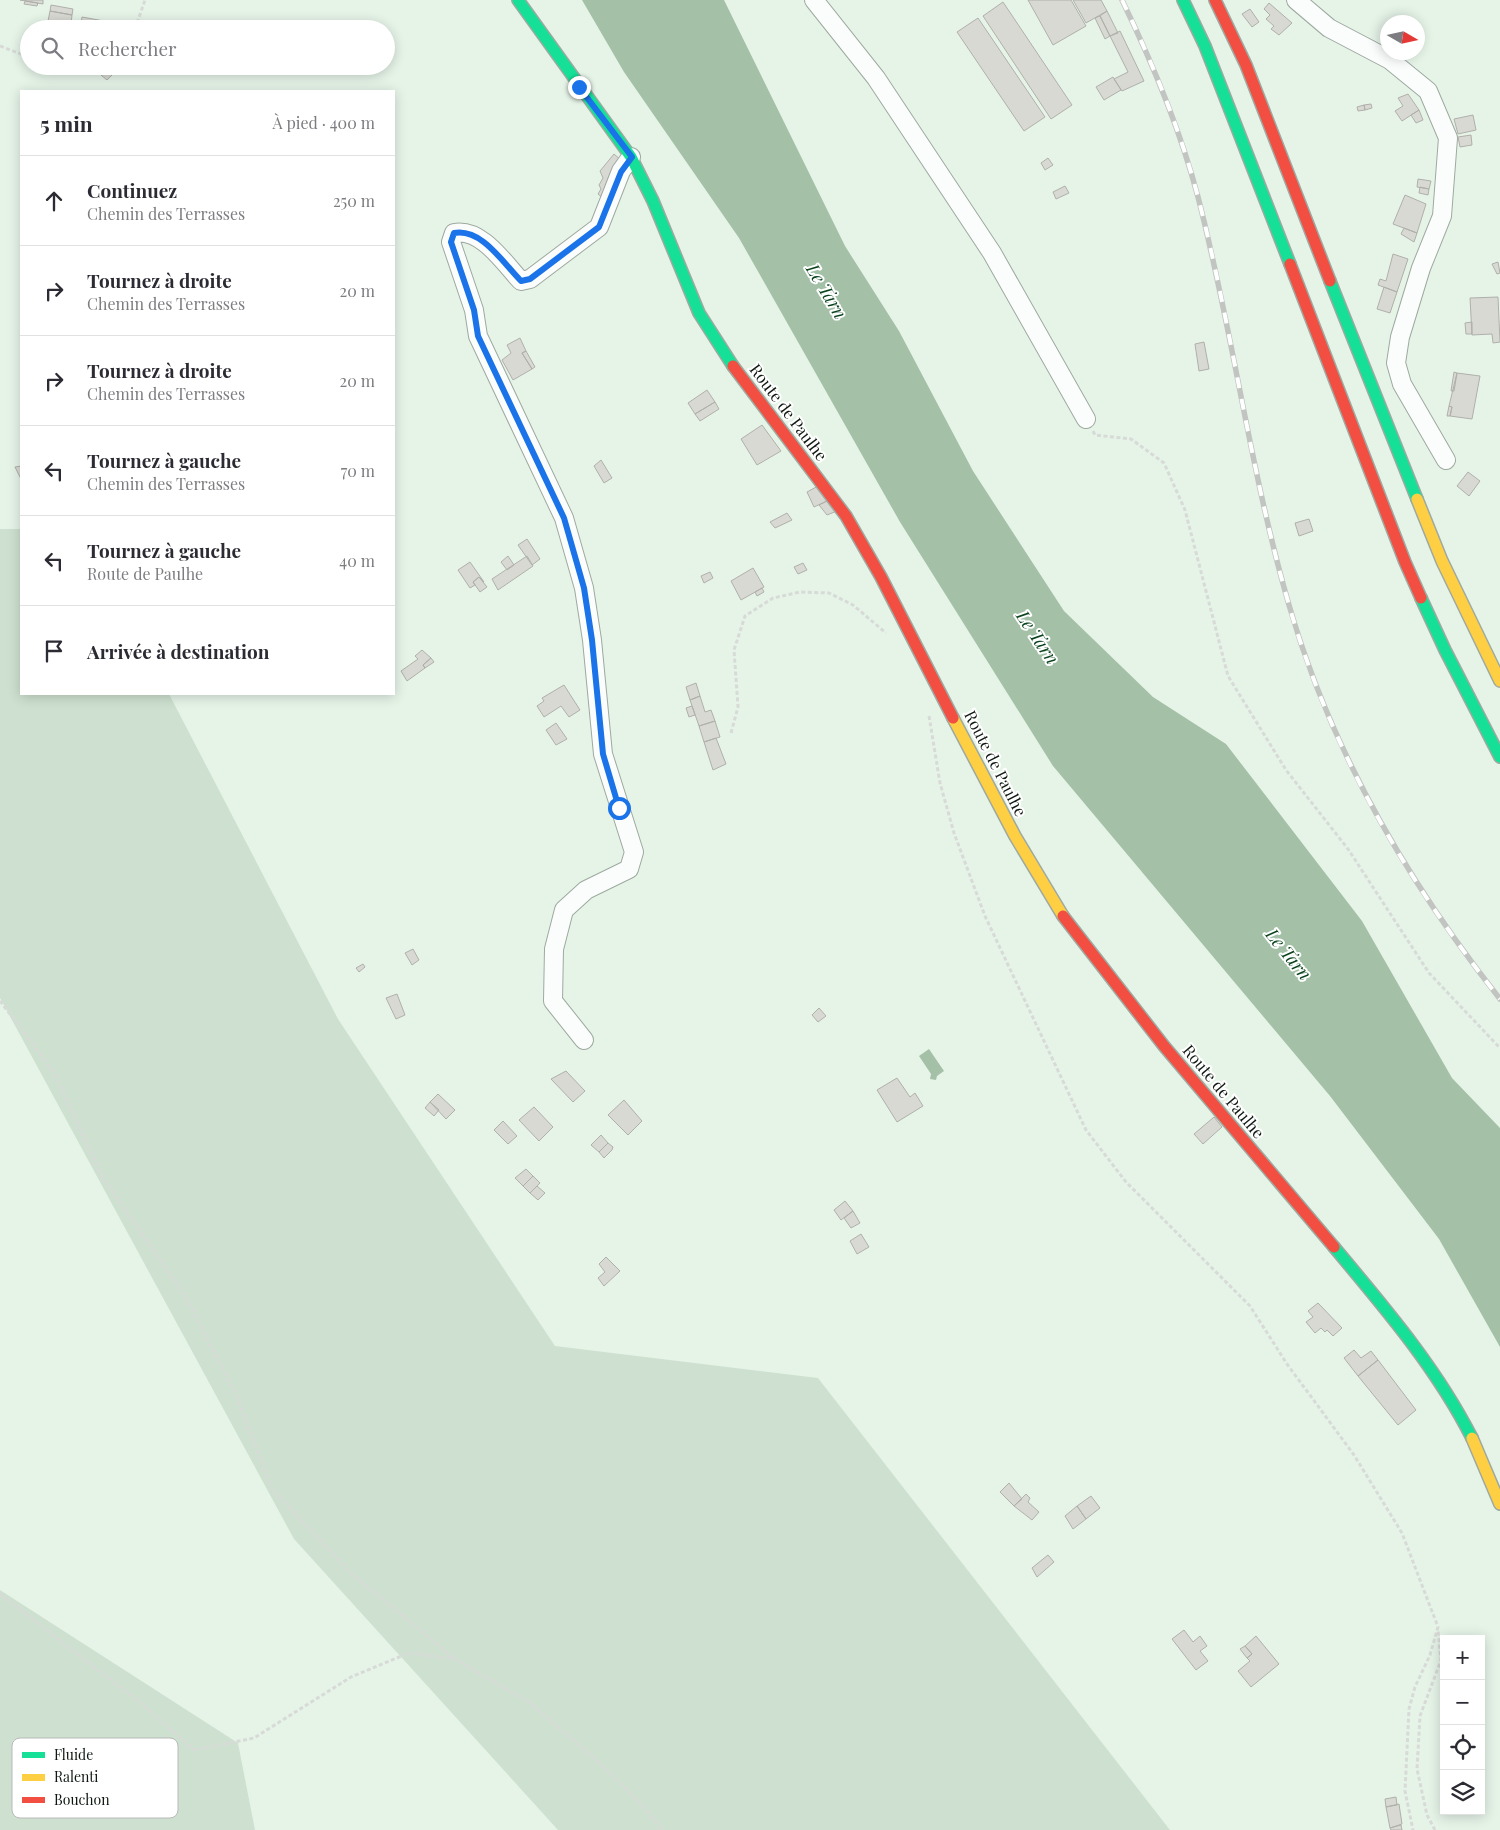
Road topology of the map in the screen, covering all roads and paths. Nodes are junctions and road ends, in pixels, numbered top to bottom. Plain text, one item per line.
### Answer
1 (145, 0) edge
2 (518, 0) edge
3 (814, 0) edge
4 (1183, 0) edge
5 (1215, 0) edge
6 (1296, 0) edge
7 (139, 20) edge
8 (0, 46) edge
9 (20, 54) edge
10 (632, 157) junction
11 (1086, 420) joint
12 (1446, 460) dead end
13 (888, 634) dead end
14 (1500, 681) edge
15 (929, 708) dead end
16 (731, 733) dead end
17 (1500, 757) edge
18 (0, 1001) edge
19 (584, 1040) dead end
20 (1500, 1048) edge
21 (1500, 1504) edge
22 (0, 1594) edge
23 (1438, 1627) junction
24 (455, 1660) junction
25 (662, 1830) edge
26 (1413, 1830) edge
27 (1435, 1830) edge

1 - 7 path
2 - 10 street, Route de Paulhe
3 - 11 street
4 - 17 street
5 - 14 street
6 - 12 street
8 - 9 path
10 - 19 street
10 - 21 street, Route de Paulhe
11 - 20 path
13 - 16 path
15 - 23 path
18 - 24 path
22 - 24 path
23 - 26 path
23 - 27 path
24 - 25 path

